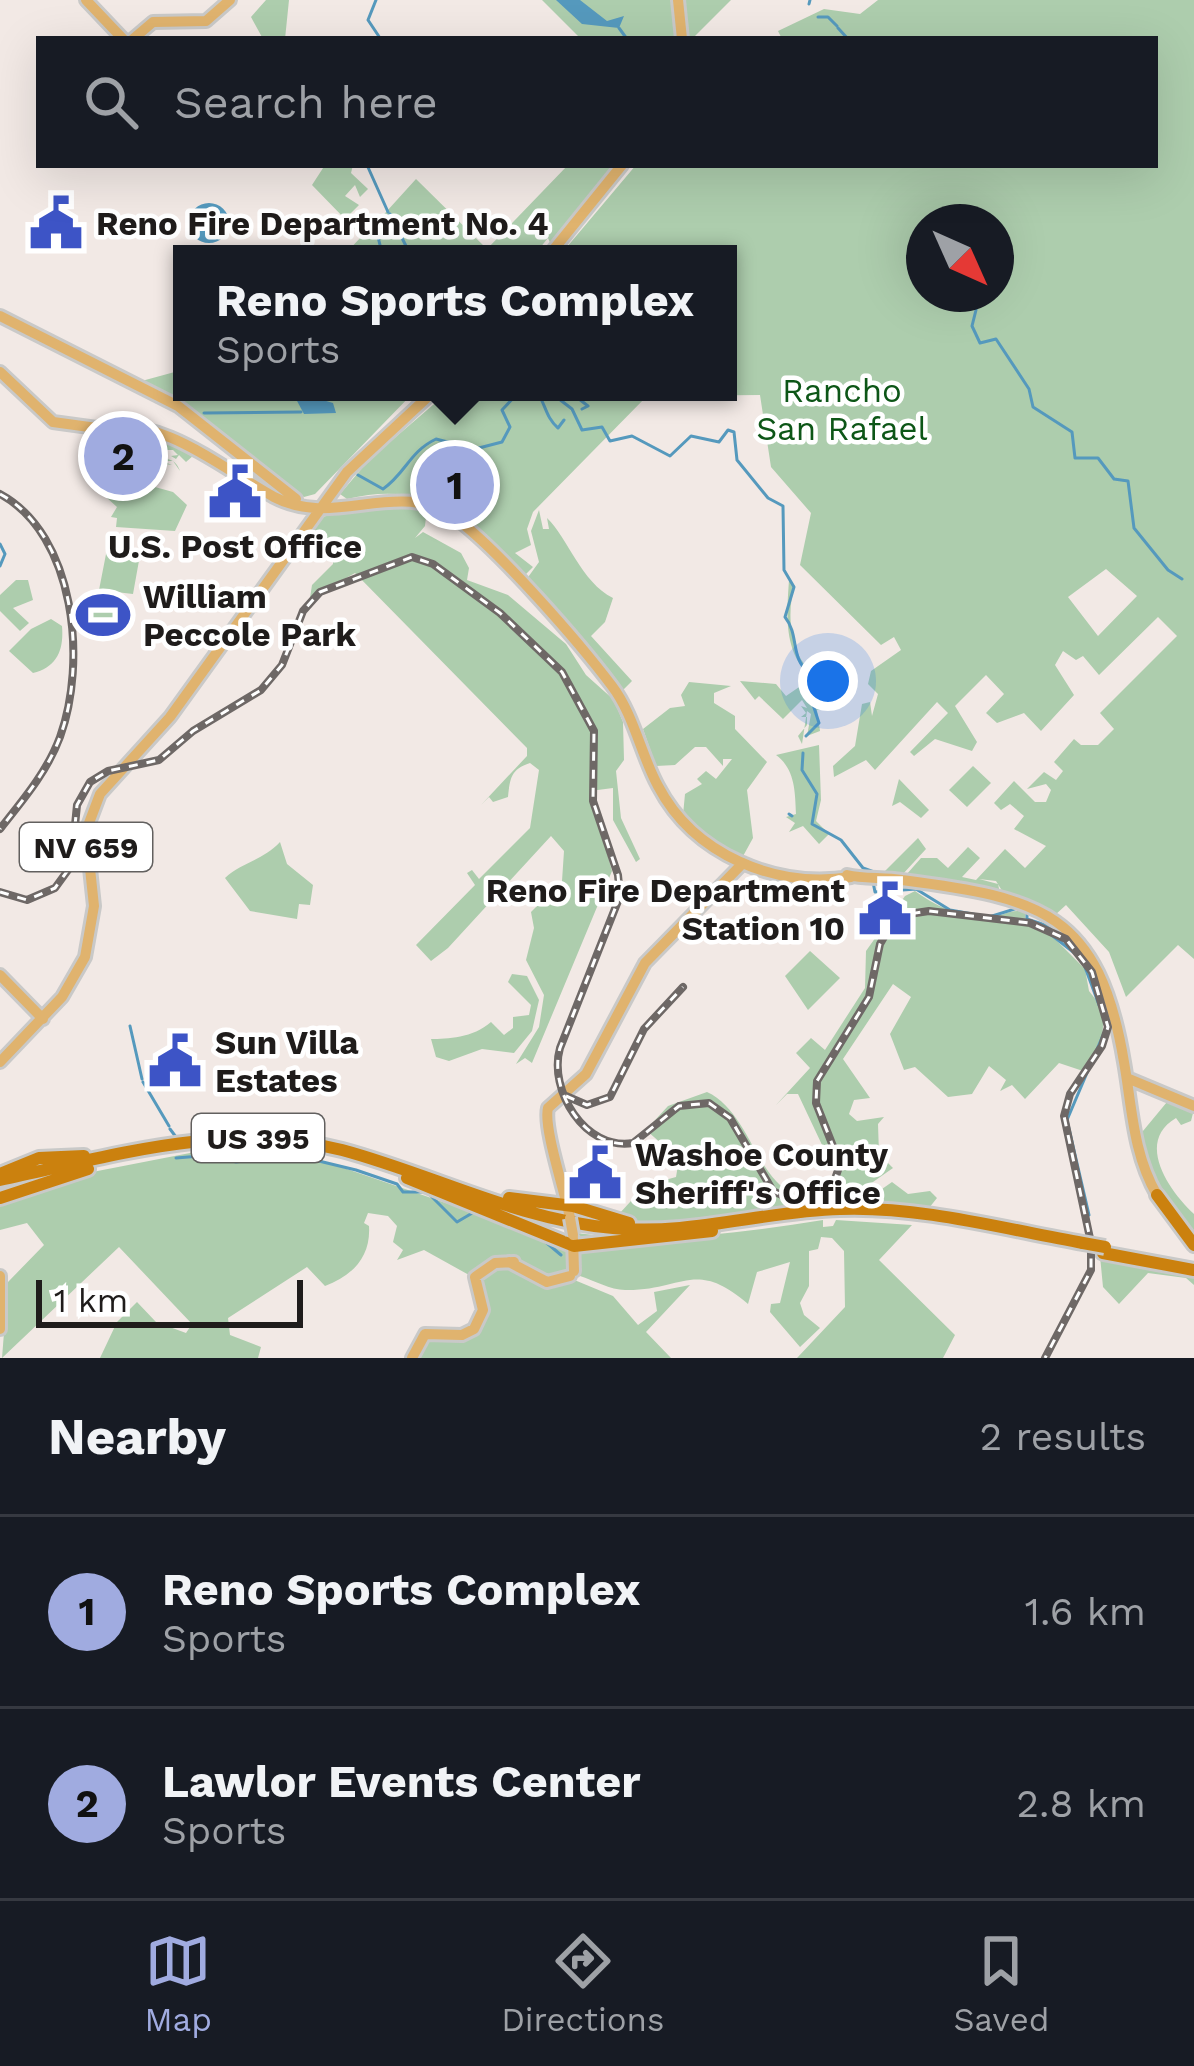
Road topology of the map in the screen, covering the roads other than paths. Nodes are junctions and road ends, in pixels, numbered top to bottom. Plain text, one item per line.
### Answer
1 (86, 0) edge
2 (230, 0) edge
3 (676, 0) edge
4 (127, 36) edge
5 (133, 36) edge
6 (680, 36) edge
7 (618, 168) edge
8 (555, 245) edge
9 (0, 316) edge
10 (0, 372) edge
11 (421, 401) edge
12 (422, 401) edge
13 (344, 476) junction
14 (265, 490) junction
15 (355, 502) junction
16 (370, 502) junction
17 (311, 516) junction
18 (743, 863) junction
19 (0, 977) edge
20 (65, 988) junction
21 (26, 1003) junction
22 (44, 1021) junction
23 (26, 1033) junction
24 (0, 1059) edge
25 (1129, 1079) junction
26 (1194, 1106) edge
27 (218, 1143) junction
28 (382, 1162) junction
29 (407, 1178) junction
30 (0, 1181) edge
31 (1157, 1195) joint
32 (0, 1198) edge
33 (571, 1226) junction
34 (707, 1229) junction
35 (1194, 1245) edge
36 (1191, 1265) edge
37 (0, 1276) edge
38 (0, 1329) edge
39 (412, 1358) edge

1 - 4 main road
2 - 5 main road
3 - 6 main road
7 - 8 main road
9 - 14 main road
10 - 14 main road
11 - 17 main road, NV 659
12 - 13 main road, NV 659
13 - 15 main road
13 - 17 main road, NV 659
14 - 17 main road
15 - 16 main road
15 - 17 main road
16 - 17 main road
16 - 18 main road
17 - 20 main road, NV 659
17 - 22 main road, NV 659
18 - 25 main road
18 - 33 main road
19 - 21 main road
20 - 21 main road
20 - 22 main road, NV 659
21 - 22 main road
21 - 23 main road
22 - 23 main road, NV 659
23 - 24 main road, NV 659
25 - 26 main road
25 - 31 main road
27 - 29 highway, US 395
27 - 30 highway, US 395
27 - 32 highway
28 - 30 highway, US 395
28 - 33 highway
28 - 34 highway, US 395
29 - 33 highway
29 - 34 highway, US 395
31 - 35 highway
33 - 34 highway
33 - 34 highway
33 - 39 main road
34 - 36 highway, US 395, bridge
37 - 38 main road

